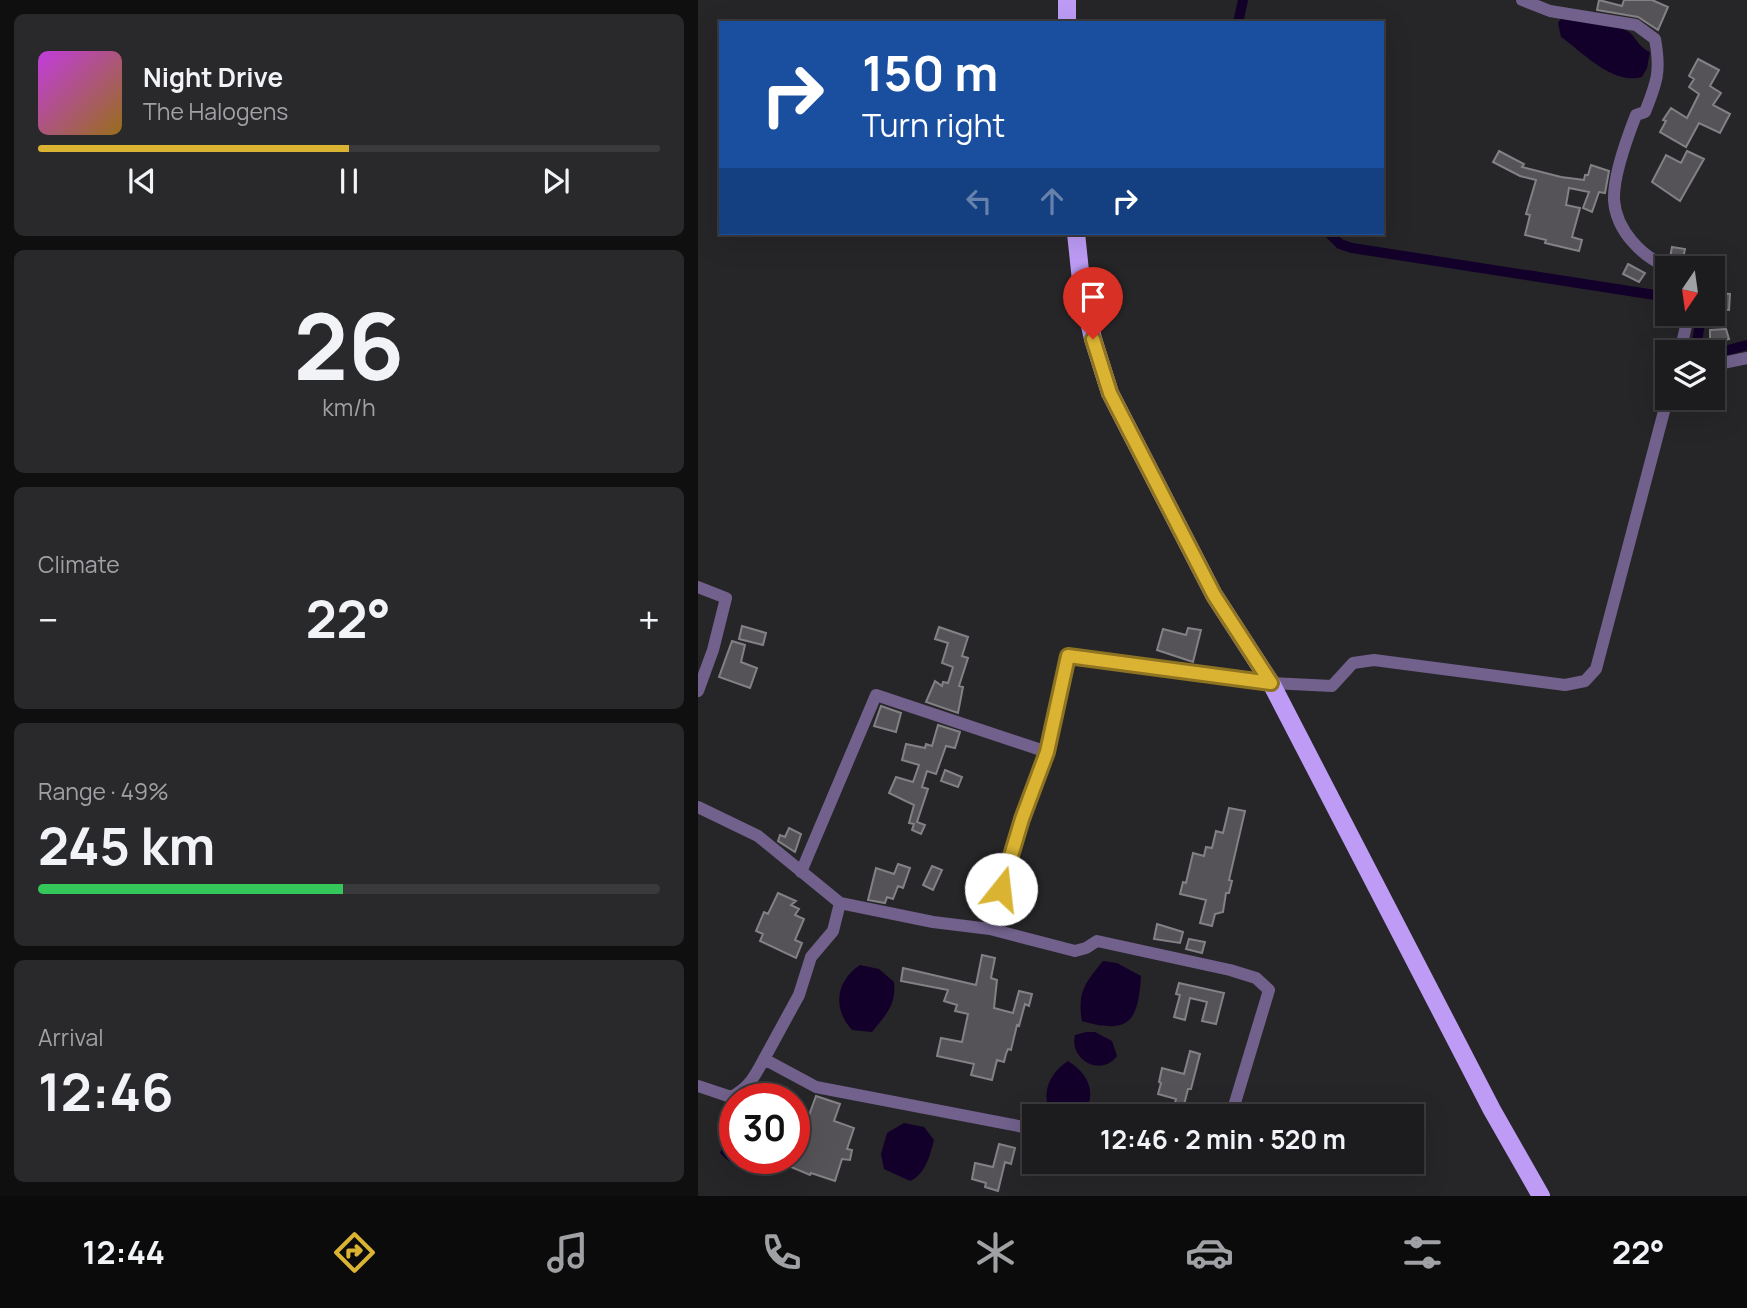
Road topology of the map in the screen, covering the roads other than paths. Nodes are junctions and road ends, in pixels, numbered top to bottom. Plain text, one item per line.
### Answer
1 (1067, 0) edge
2 (1522, 0) edge
3 (1067, 21) edge
4 (1076, 235) edge
5 (1655, 260) edge
6 (1747, 358) edge
7 (1725, 363) edge
8 (1664, 410) edge
9 (698, 587) edge
10 (1271, 683) junction
11 (698, 691) edge
12 (1047, 752) junction
13 (698, 807) edge
14 (801, 872) junction
15 (840, 903) junction
16 (990, 929) junction
17 (764, 1059) junction
18 (698, 1086) edge
19 (1235, 1104) edge
20 (1022, 1127) edge
21 (1541, 1196) edge

1 - 3 main road
2 - 5 street
4 - 10 main road
6 - 7 street
8 - 10 street
9 - 11 street
10 - 12 street
10 - 21 main road
12 - 14 street
12 - 16 street
13 - 14 street
14 - 15 street
15 - 16 street
15 - 17 street
16 - 19 street
17 - 18 street
17 - 20 street

